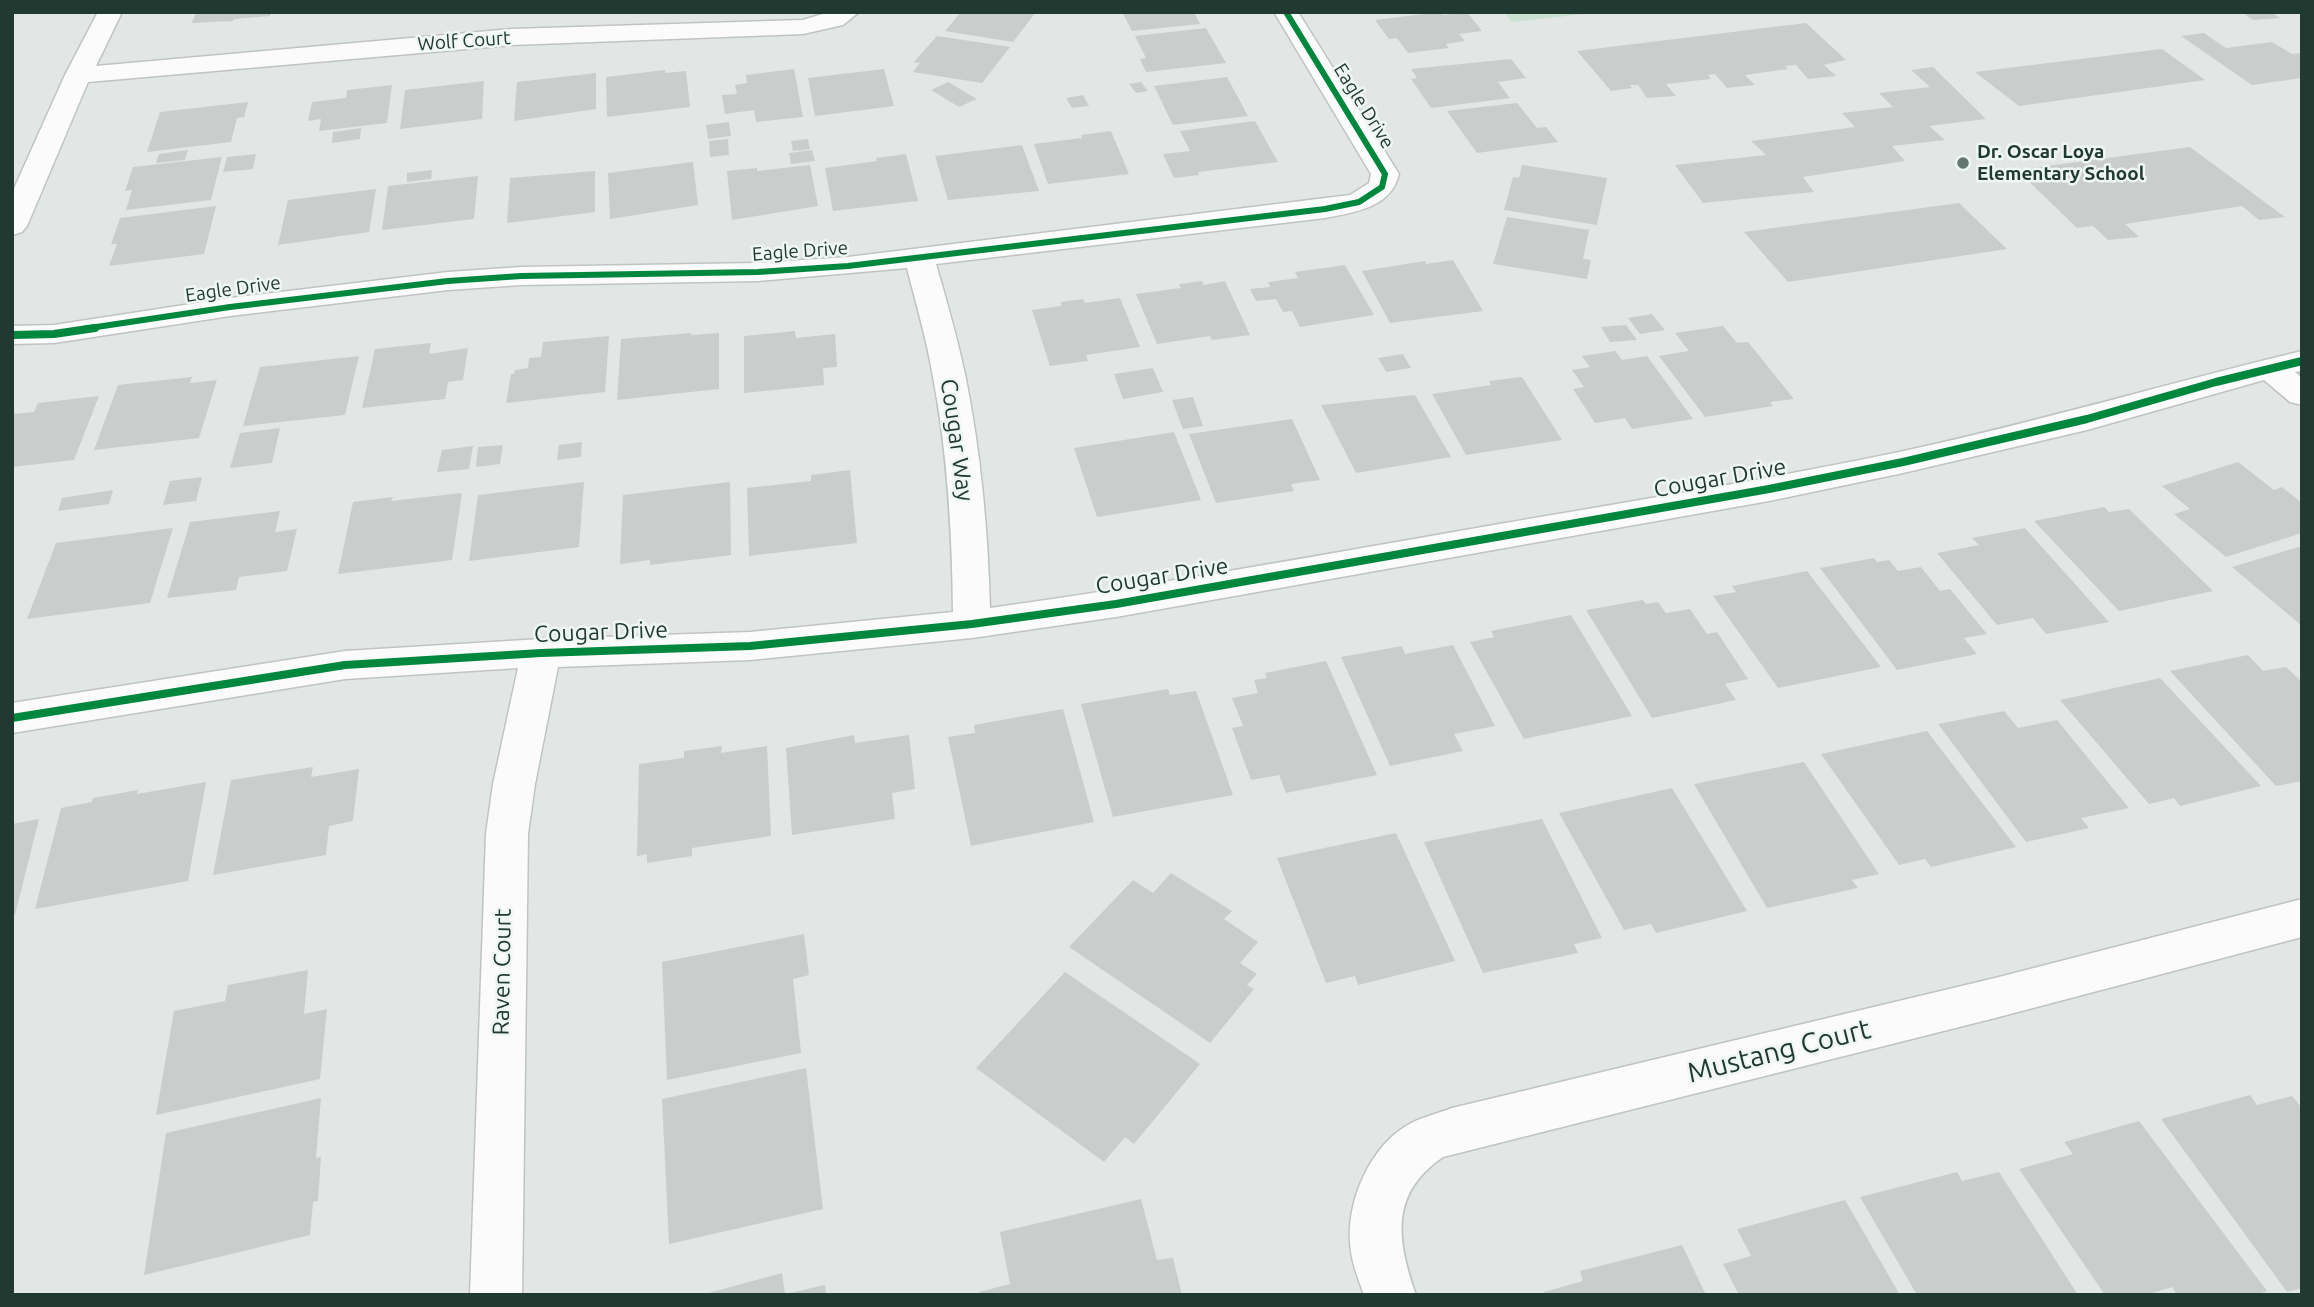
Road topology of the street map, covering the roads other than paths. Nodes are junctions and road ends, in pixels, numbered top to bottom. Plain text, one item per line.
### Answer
1 (110, 12) edge
2 (847, 12) edge
3 (1286, 12) edge
4 (78, 75) junction
5 (12, 226) edge
6 (920, 259) junction
7 (12, 335) edge
8 (2286, 365) edge
9 (2302, 395) edge
10 (972, 624) junction
11 (541, 653) junction
12 (12, 718) edge
13 (2302, 918) edge
14 (496, 1295) edge
15 (1390, 1295) edge

1 - 4 street
2 - 4 street, Wolf Court
3 - 6 street, Eagle Drive
4 - 5 street
6 - 7 street, Eagle Drive
6 - 10 street, Cougar Way
8 - 9 street
8 - 10 street, Cougar Drive
10 - 11 street, Cougar Drive
11 - 12 street, Cougar Drive
11 - 14 street, Raven Court
13 - 15 street, Mustang Court

